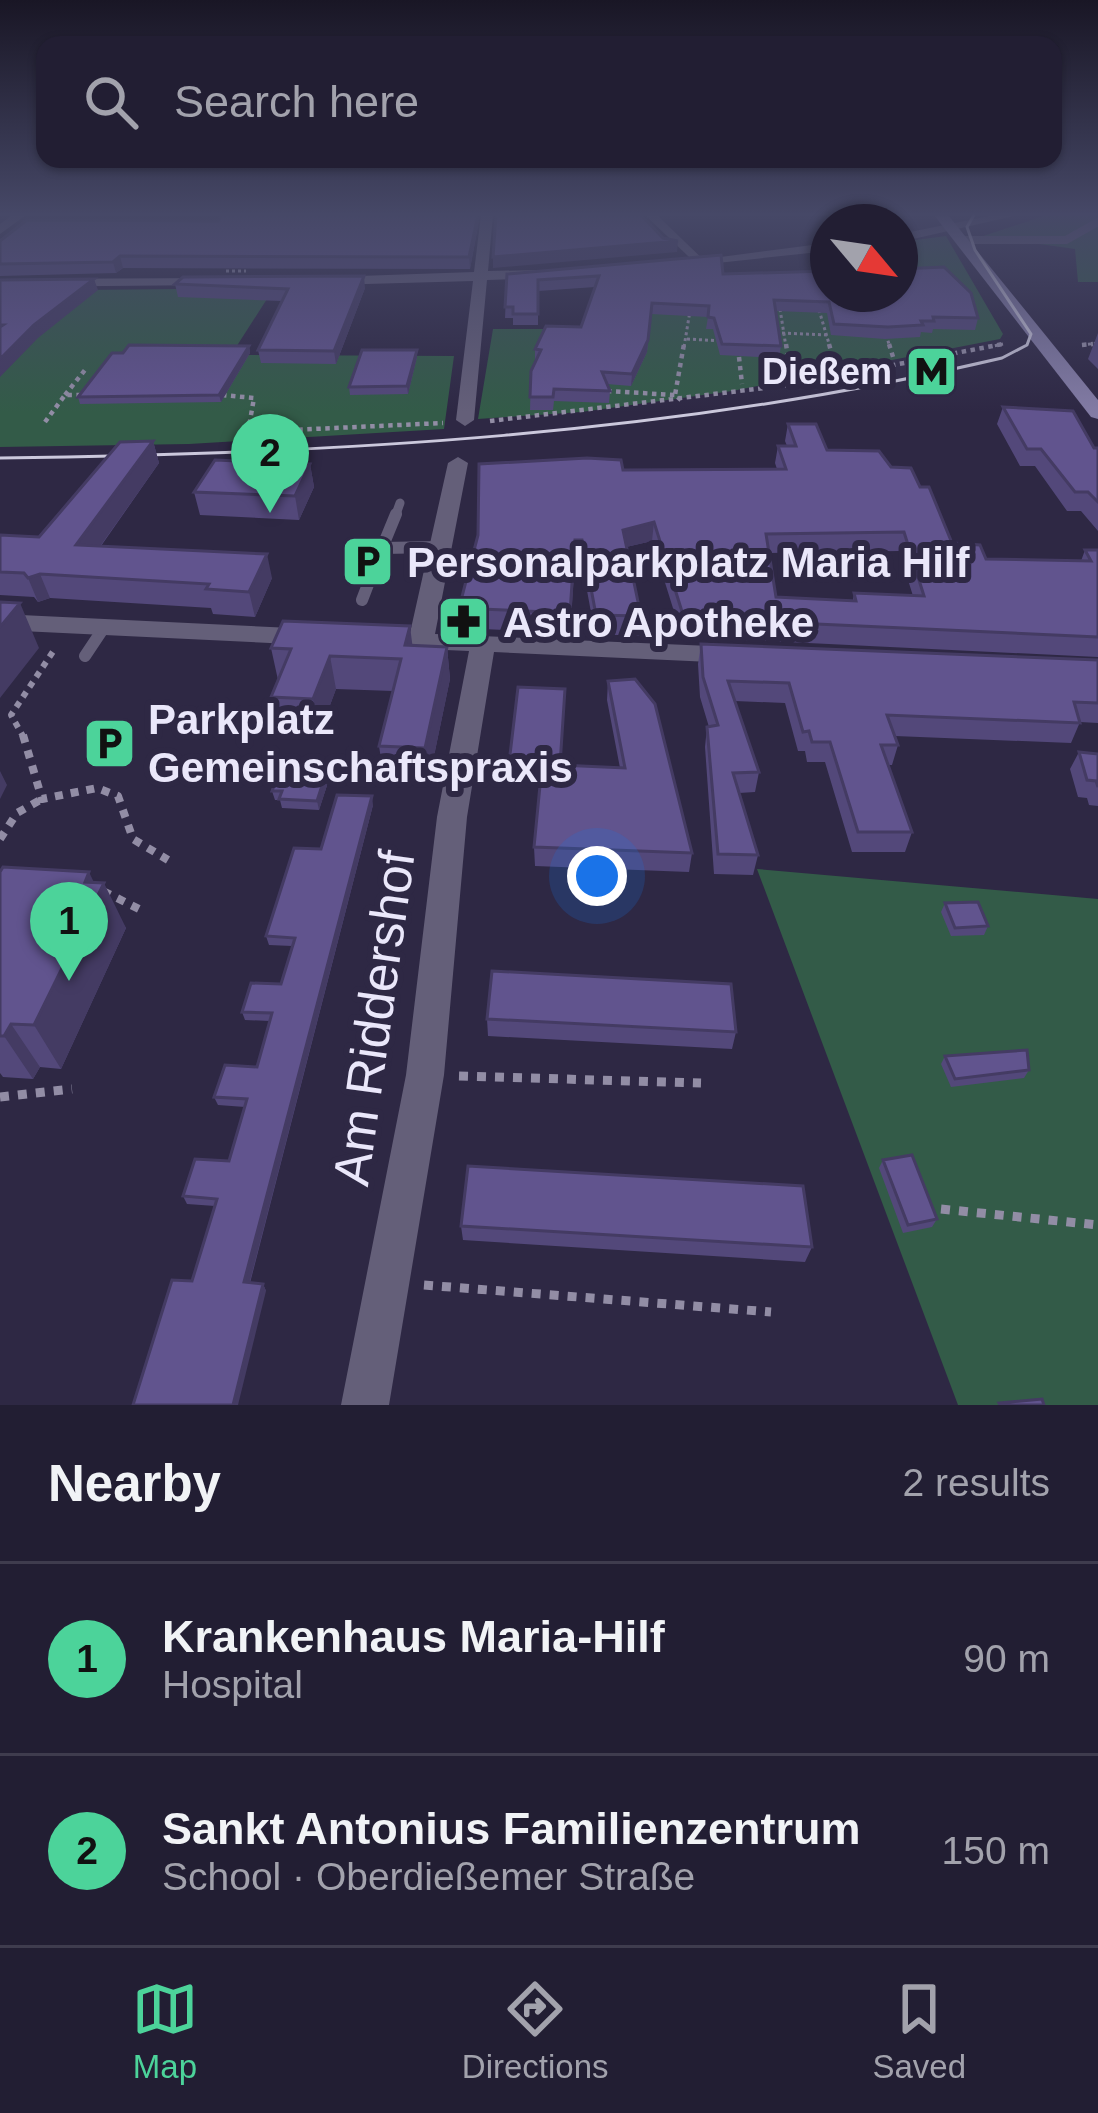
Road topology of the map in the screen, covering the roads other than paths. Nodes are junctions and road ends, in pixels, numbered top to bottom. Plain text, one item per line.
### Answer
1 (240, 281) edge
2 (307, 281) edge
3 (326, 281) edge
4 (482, 281) edge
5 (992, 281) edge
6 (0, 283) edge
7 (1098, 413) edge
8 (467, 421) road end
9 (458, 463) dead end
10 (400, 503) dead end
11 (440, 547) junction
12 (382, 548) junction
13 (362, 600) dead end
14 (0, 622) edge
15 (105, 626) junction
16 (421, 641) junction
17 (483, 644) junction
18 (85, 656) dead end
19 (762, 656) edge
20 (365, 1405) edge

1 - 6 street
2 - 3 street
4 - 8 street
5 - 7 main road
9 - 11 street
10 - 12 lane
11 - 12 lane
11 - 16 street
12 - 13 lane
14 - 15 street
15 - 16 street
15 - 18 lane
16 - 17 street
17 - 19 street
17 - 20 street, Am Riddershof

